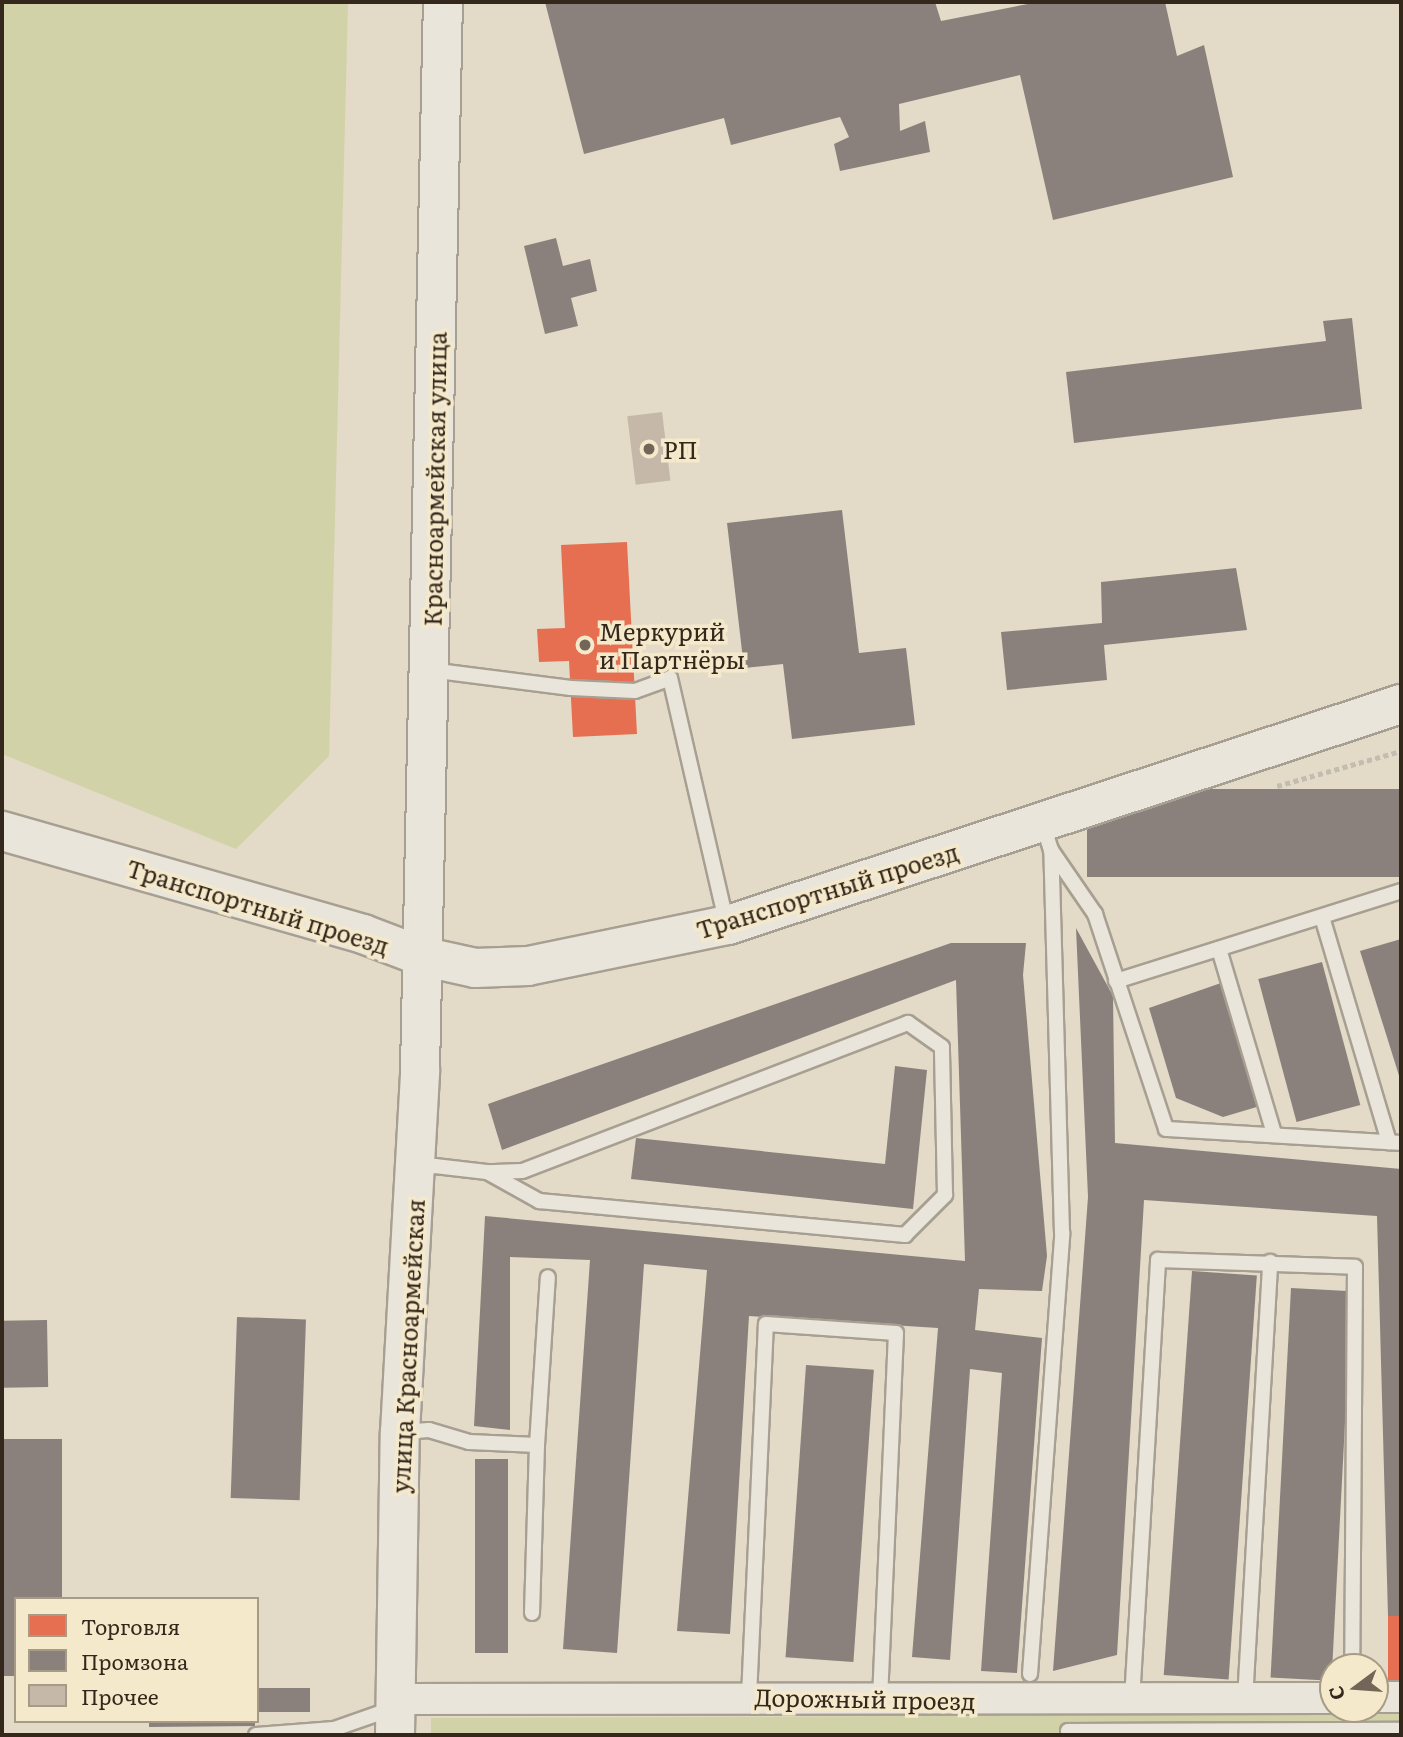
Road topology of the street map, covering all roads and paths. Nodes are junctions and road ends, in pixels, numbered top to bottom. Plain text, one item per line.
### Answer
1 (443, 2) edge
2 (430, 670) junction
3 (1401, 704) edge
4 (2, 831) edge
5 (1047, 835) junction
6 (1401, 891) edge
7 (1322, 916) junction
8 (728, 925) junction
9 (1219, 949) junction
10 (421, 956) junction
11 (1116, 981) junction
12 (1274, 1134) junction
13 (1395, 1142) edge
14 (417, 1169) junction
15 (487, 1172) junction
16 (1270, 1262) junction
17 (548, 1278) dead end
18 (400, 1432) junction
19 (537, 1445) junction
20 (532, 1613) dead end
21 (1352, 1653) edge
22 (1030, 1674) dead end
23 (749, 1697) junction
24 (880, 1697) junction
25 (1319, 1698) edge
26 (1245, 1701) junction
27 (1132, 1702) junction
28 (396, 1714) edge
29 (1401, 1730) edge
30 (256, 1735) edge
31 (1069, 1735) edge

1 - 2 main road, Красноармейская улица
2 - 8 lane
2 - 10 main road, Красноармейская улица
3 - 5 main road, Транспортный проезд
4 - 10 main road, Транспортный проезд
5 - 8 main road, Транспортный проезд
5 - 11 lane
5 - 22 lane
6 - 7 lane
7 - 9 lane
7 - 13 lane
8 - 10 main road, Транспортный проезд
9 - 11 lane
9 - 12 lane
10 - 14 main road, улица Красноармейская
11 - 12 lane
12 - 13 lane
14 - 15 lane
14 - 18 main road, улица Красноармейская
15 - 15 lane
16 - 21 lane
16 - 26 lane
16 - 27 lane
17 - 19 lane
18 - 19 lane
18 - 28 main road, улица Красноармейская
19 - 20 lane
23 - 24 street, Дорожный проезд
23 - 24 lane
23 - 28 street, Дорожный проезд
24 - 27 street, Дорожный проезд
25 - 26 street, Дорожный проезд
26 - 27 street, Дорожный проезд
28 - 30 lane
29 - 31 lane

